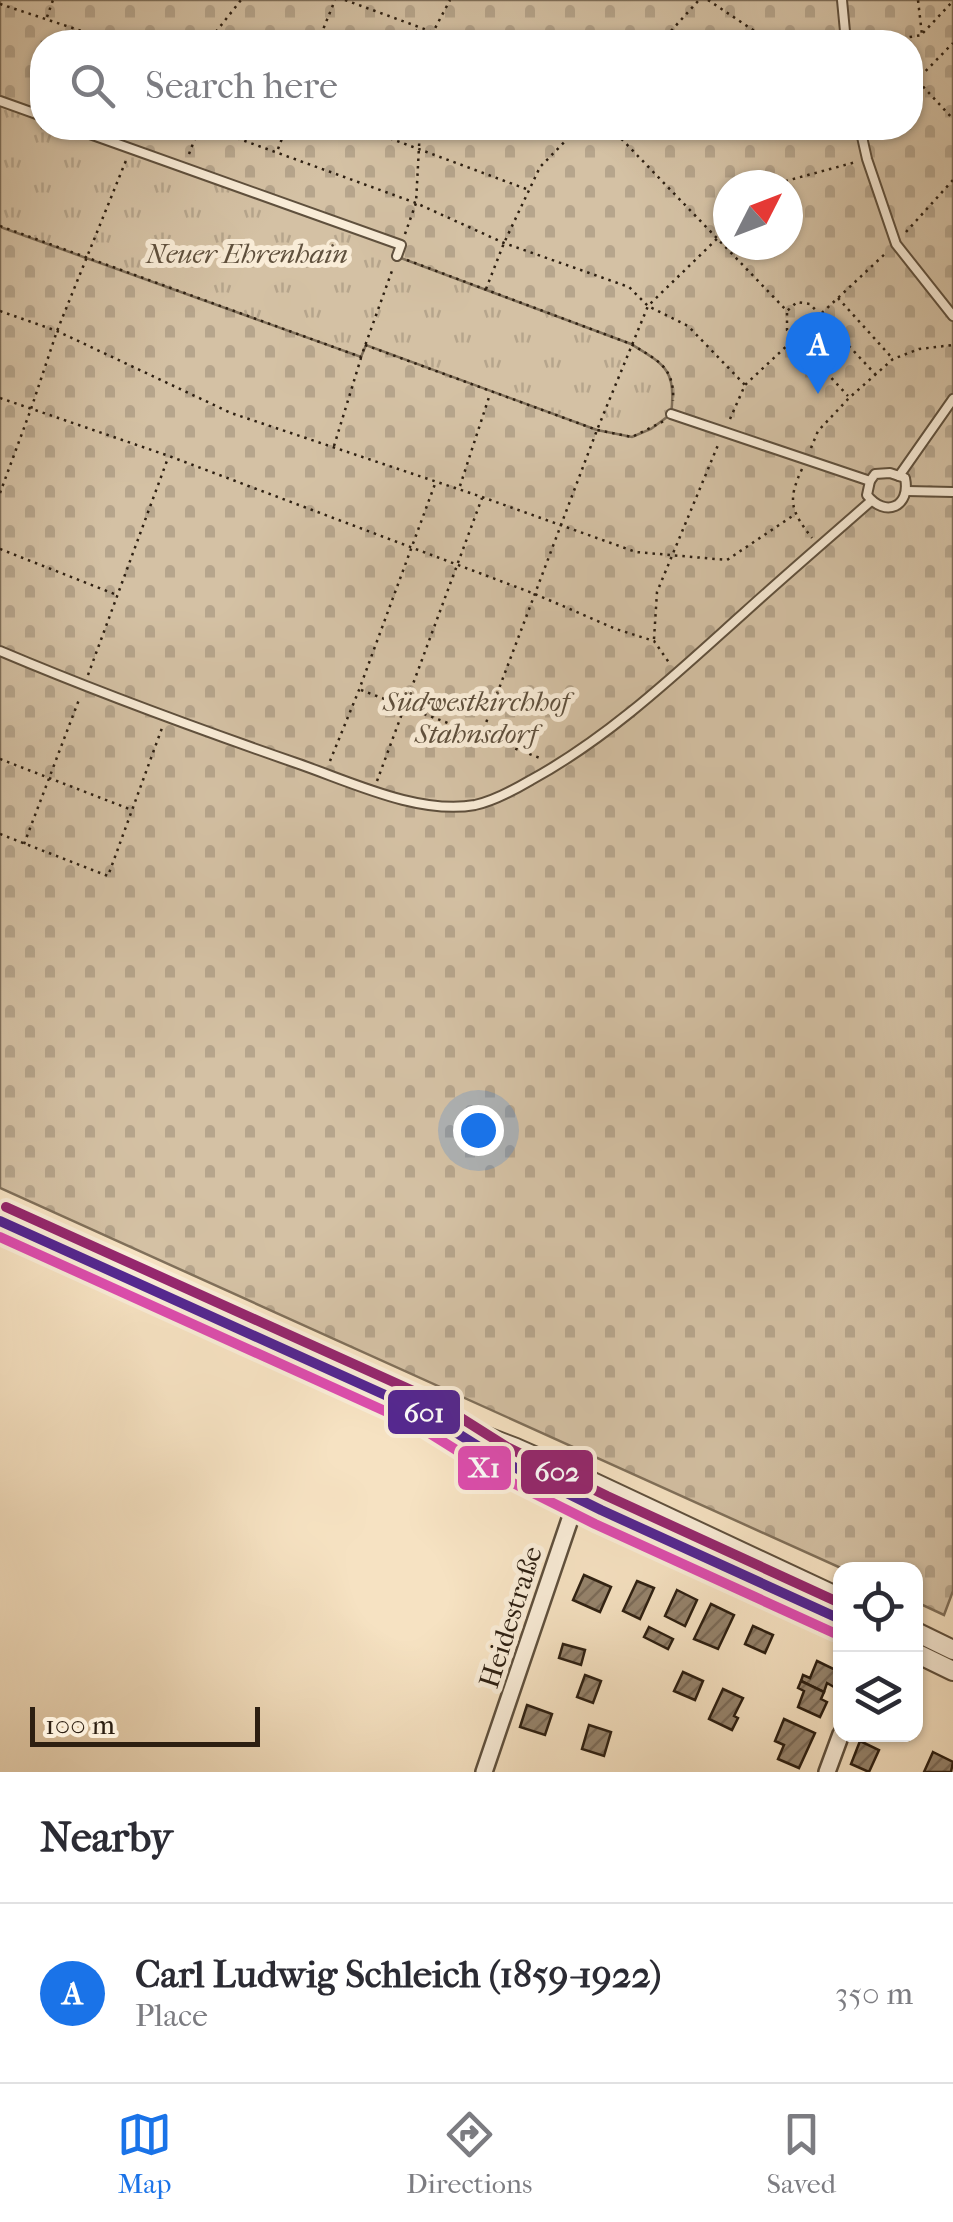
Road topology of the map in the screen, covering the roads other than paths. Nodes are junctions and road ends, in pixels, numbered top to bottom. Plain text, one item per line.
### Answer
1 (842, 0) edge
2 (845, 30) edge
3 (0, 101) edge
4 (30, 112) edge
5 (108, 140) edge
6 (863, 140) edge
7 (397, 256) road end
8 (953, 316) edge
9 (953, 399) edge
10 (672, 414) road end
11 (899, 476) junction
12 (870, 481) junction
13 (907, 491) junction
14 (953, 492) edge
15 (871, 501) junction
16 (0, 652) edge
17 (0, 1221) edge
18 (426, 1413) junction
19 (584, 1478) junction
20 (576, 1498) junction
21 (833, 1595) edge
22 (833, 1616) edge
23 (923, 1635) edge
24 (953, 1650) edge
25 (923, 1657) edge
26 (953, 1671) edge
27 (838, 1742) edge
28 (484, 1772) edge
29 (826, 1772) edge

1 - 2 lane
3 - 4 lane
5 - 7 lane
6 - 8 lane
9 - 11 lane
10 - 12 lane
11 - 12 lane
11 - 13 lane
12 - 15 lane
13 - 14 lane
13 - 15 lane
15 - 16 lane
17 - 18 street
18 - 19 street
18 - 20 street
19 - 20 street, Heidestraße
19 - 21 street
20 - 22 street
20 - 28 street, Heidestraße
23 - 24 street
25 - 26 street
27 - 29 street

